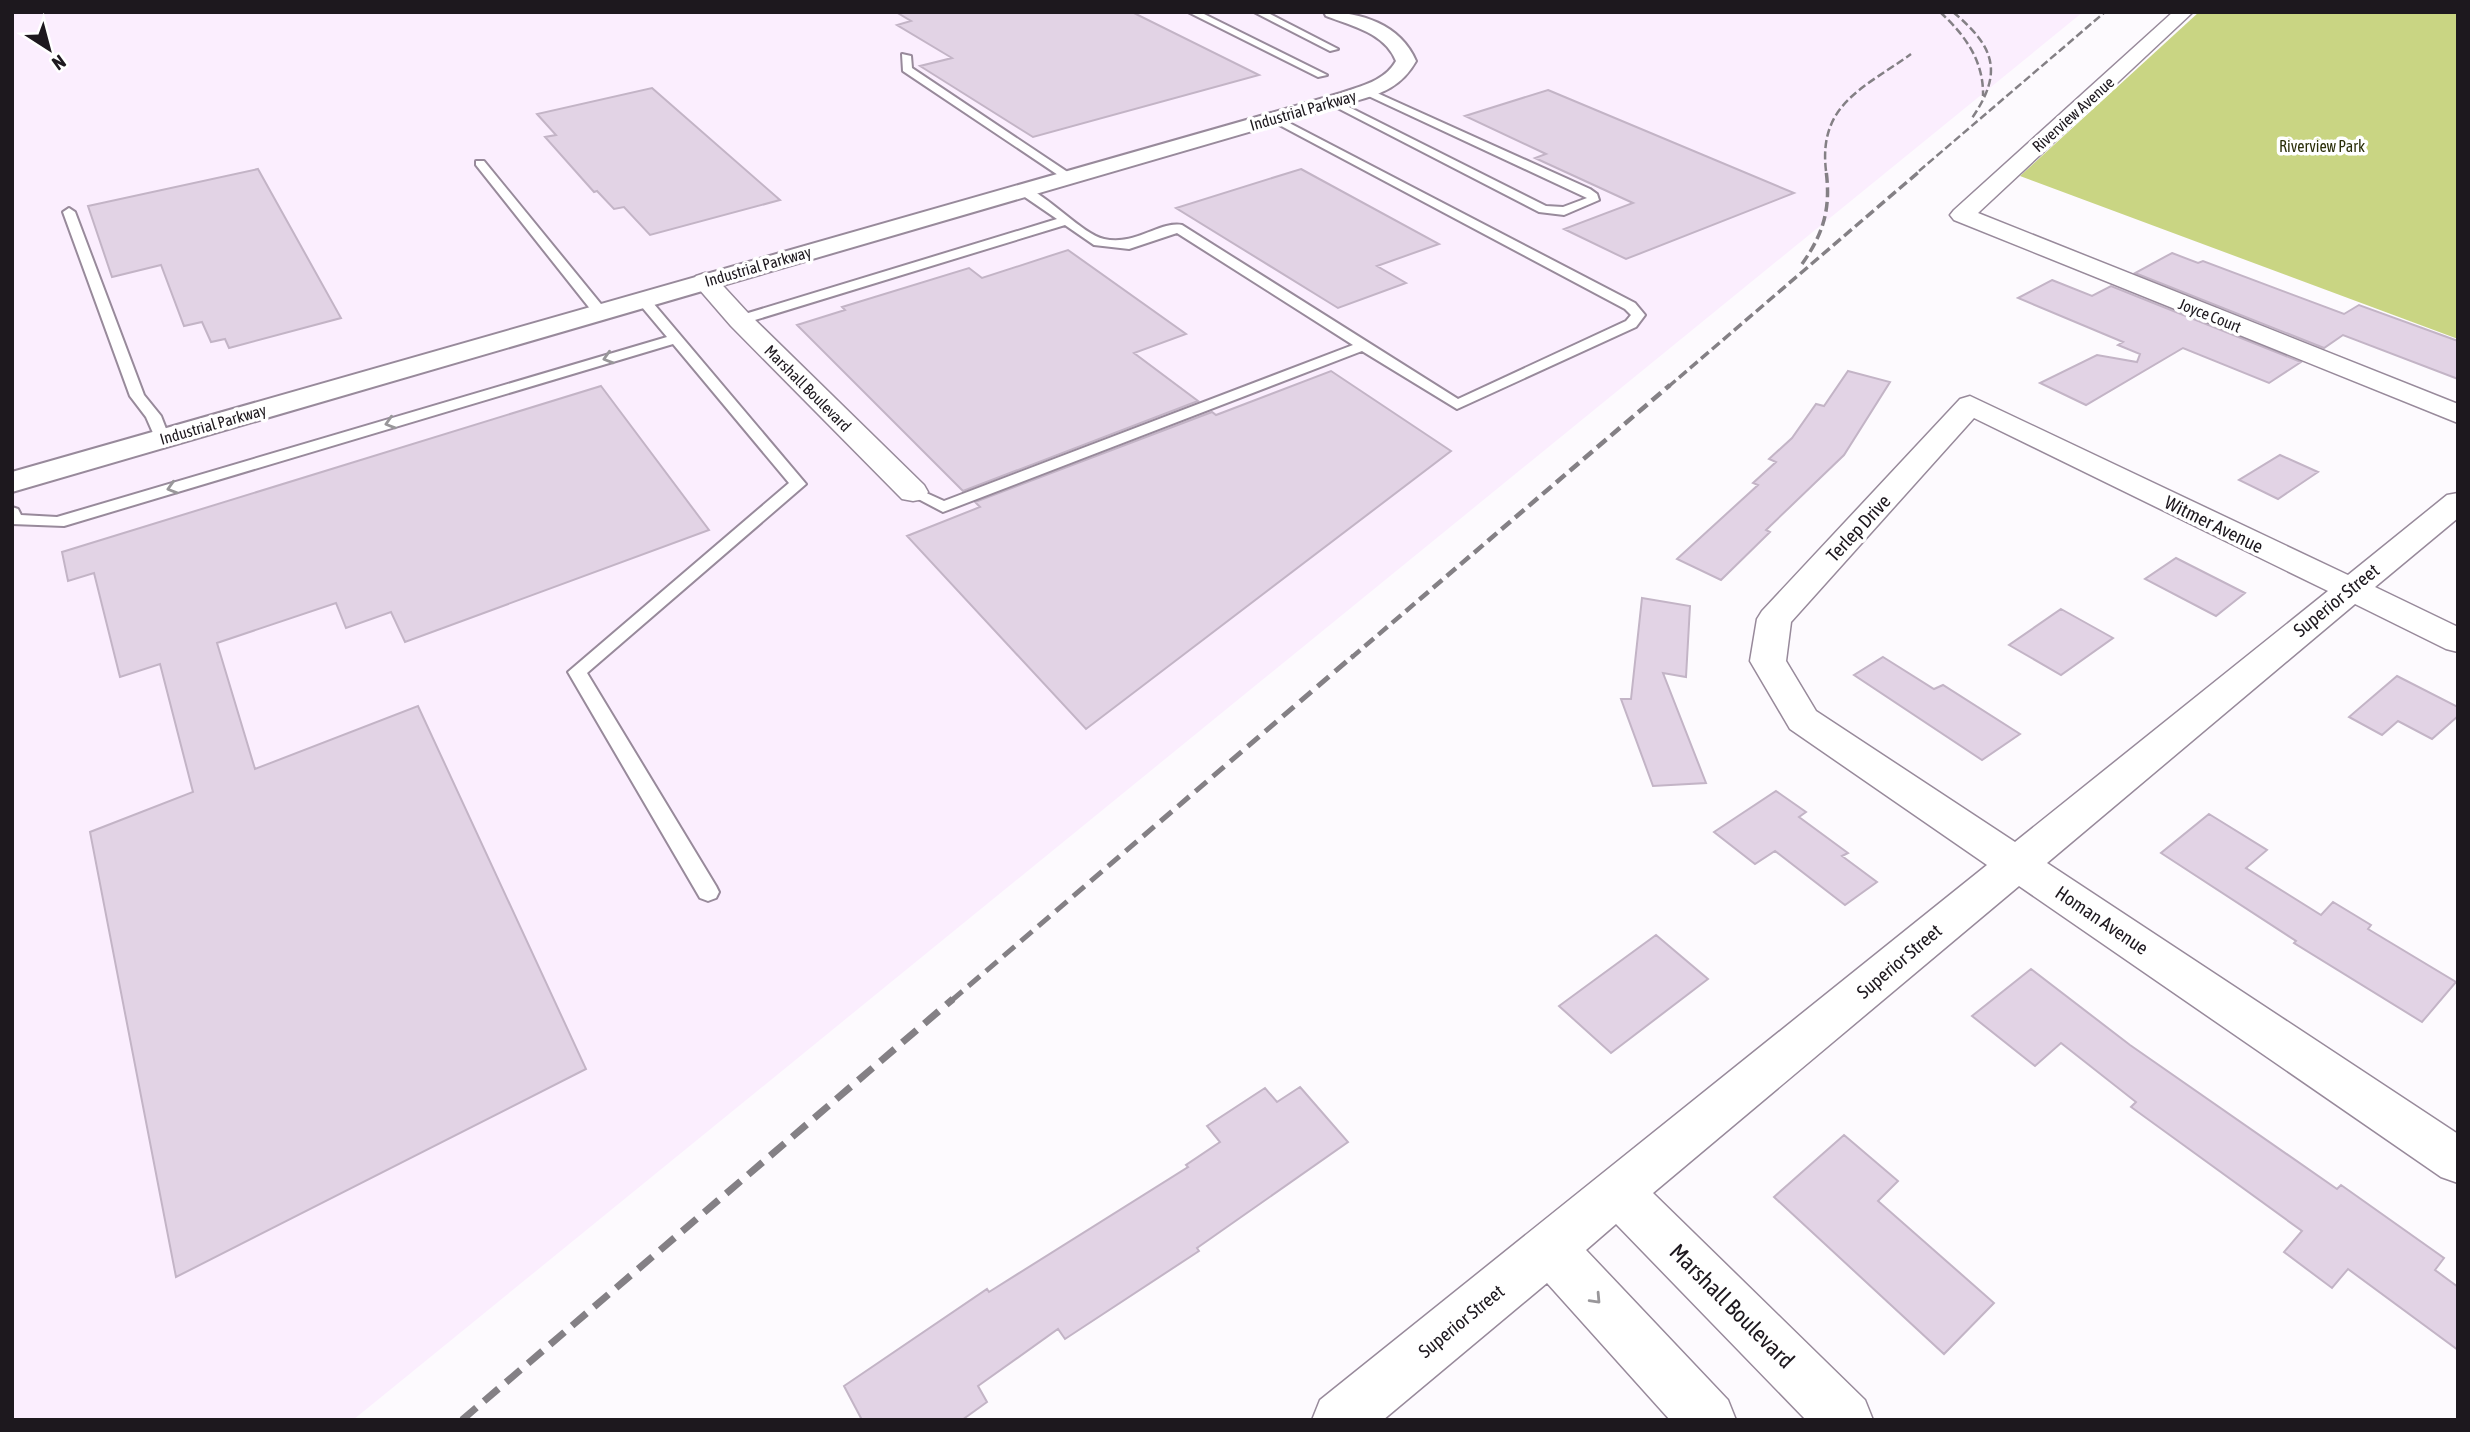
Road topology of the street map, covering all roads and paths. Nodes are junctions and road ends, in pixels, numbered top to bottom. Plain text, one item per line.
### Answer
1 (1192, 12) edge
2 (1258, 12) edge
3 (1333, 12) edge
4 (2184, 12) edge
5 (1334, 49) dead end
6 (906, 56) dead end
7 (1322, 75) dead end
8 (1366, 91) junction
9 (1331, 102) junction
10 (1273, 118) junction
11 (480, 163) dead end
12 (1068, 177) junction
13 (1023, 190) junction
14 (69, 212) dead end
15 (1962, 215) joint
16 (1067, 220) junction
17 (705, 281) junction
18 (643, 300) junction
19 (600, 312) junction
20 (740, 320) junction
21 (674, 339) junction
22 (1363, 346) junction
23 (1970, 405) joint
24 (2458, 414) edge
25 (162, 439) junction
26 (12, 482) edge
27 (913, 492) joint
28 (2458, 502) edge
29 (12, 512) edge
30 (58, 522) joint
31 (2349, 589) junction
32 (2458, 641) edge
33 (1768, 661) joint
34 (2017, 863) junction
35 (708, 892) dead end
36 (2458, 1161) edge
37 (1619, 1193) junction
38 (1549, 1249) junction
39 (1340, 1420) edge
40 (1708, 1420) edge
41 (1845, 1420) edge

1 - 7 lane
2 - 5 lane
3 - 8 street, Industrial Parkway
4 - 15 street, Riverview Avenue
6 - 12 lane
8 - 9 street, Industrial Parkway
8 - 9 lane
9 - 10 street, Industrial Parkway
10 - 12 street, Industrial Parkway
10 - 22 lane
11 - 19 lane
12 - 13 street, Industrial Parkway
13 - 16 lane
13 - 17 street, Industrial Parkway
14 - 25 lane
15 - 24 street, Joyce Court
16 - 20 lane
16 - 22 lane
17 - 18 street, Industrial Parkway
17 - 20 street, Marshall Boulevard
18 - 19 street, Industrial Parkway
18 - 21 lane
19 - 25 street, Industrial Parkway
20 - 27 street, Marshall Boulevard
21 -> 30 lane
21 - 35 lane
22 - 27 lane
23 - 31 street, Witmer Avenue
23 - 33 street, Terlep Drive
25 - 26 street, Industrial Parkway
28 - 31 street, Superior Street
29 - 30 lane
31 - 32 street, Witmer Avenue
31 - 34 street, Superior Street
33 - 34 street, Homan Avenue
34 - 36 street, Homan Avenue
34 - 37 street, Superior Street
37 - 38 street, Superior Street
37 - 41 street, Marshall Boulevard
38 - 39 street, Superior Street
38 -> 40 street

